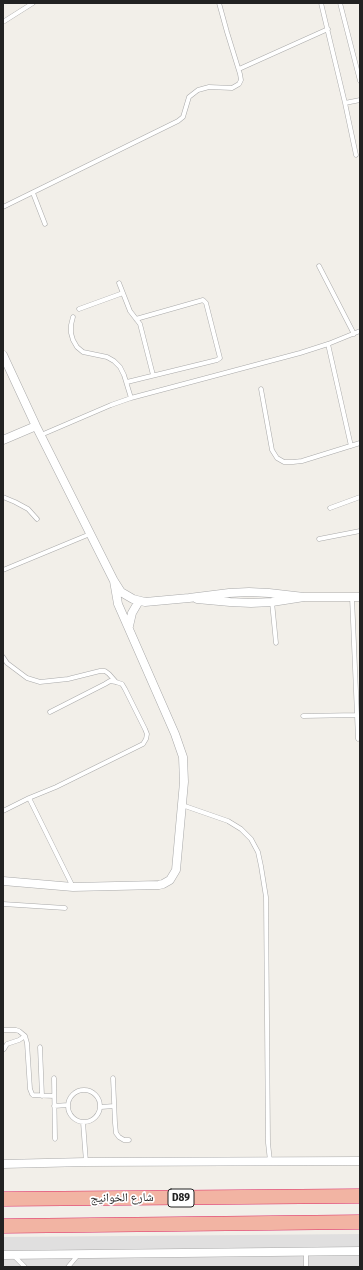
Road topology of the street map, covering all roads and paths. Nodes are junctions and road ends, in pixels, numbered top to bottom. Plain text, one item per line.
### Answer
1 (34, 3) edge
2 (219, 3) edge
3 (321, 3) edge
4 (340, 3) edge
5 (3, 22) edge
6 (328, 29) junction
7 (238, 69) junction
8 (360, 81) edge
9 (360, 100) edge
10 (345, 104) junction
11 (356, 155) dead end
12 (33, 193) junction
13 (3, 207) edge
14 (45, 224) dead end
15 (319, 266) dead end
16 (119, 283) dead end
17 (123, 293) junction
18 (79, 309) dead end
19 (73, 317) dead end
20 (136, 319) junction
21 (360, 332) edge
22 (354, 334) junction
23 (328, 344) junction
24 (3, 355) edge
25 (153, 376) junction
26 (126, 382) junction
27 (261, 389) dead end
28 (131, 398) junction
29 (36, 426) junction
30 (40, 435) junction
31 (3, 440) edge
32 (360, 443) edge
33 (351, 446) junction
34 (3, 497) edge
35 (360, 497) edge
36 (330, 508) dead end
37 (37, 519) dead end
38 (360, 531) edge
39 (90, 534) junction
40 (319, 539) dead end
41 (3, 570) edge
42 (114, 581) junction
43 (304, 597) junction
44 (356, 597) edge
45 (188, 598) junction
46 (139, 601) junction
47 (272, 602) junction
48 (129, 626) junction
49 (276, 643) dead end
50 (3, 658) edge
51 (116, 682) junction
52 (358, 683) edge
53 (50, 712) dead end
54 (357, 714) junction
55 (303, 716) dead end
56 (358, 739) dead end
57 (29, 798) junction
58 (182, 806) junction
59 (3, 811) edge
60 (3, 881) edge
61 (73, 887) junction
62 (3, 904) edge
63 (65, 908) dead end
64 (3, 1030) edge
65 (25, 1036) junction
66 (40, 1047) dead end
67 (4, 1050) dead end
68 (54, 1078) dead end
69 (114, 1078) dead end
70 (42, 1096) junction
71 (54, 1096) junction
72 (68, 1105) junction
73 (54, 1106) junction
74 (114, 1106) junction
75 (101, 1107) junction
76 (84, 1122) junction
77 (55, 1139) dead end
78 (130, 1140) dead end
79 (270, 1161) junction
80 (360, 1161) edge
81 (86, 1162) junction
82 (3, 1164) edge
83 (360, 1196) edge
84 (3, 1200) edge
85 (360, 1222) edge
86 (3, 1226) edge
87 (306, 1251) junction
88 (360, 1251) edge
89 (79, 1254) junction
90 (3, 1255) edge
91 (13, 1255) junction
92 (25, 1267) edge
93 (68, 1267) edge
94 (306, 1267) edge

1 - 5 lane
2 - 7 lane
3 - 6 lane
4 - 8 lane
6 - 7 lane
6 - 10 lane
7 - 12 lane
9 - 10 lane
10 - 11 lane
12 - 13 lane
12 - 14 lane
15 - 22 lane
16 - 17 lane
17 - 18 lane
17 - 20 lane
19 - 26 lane
20 - 25 lane
20 - 25 lane
21 - 22 lane
22 - 23 lane
23 - 28 lane
23 - 33 lane
24 - 29 street
25 - 26 lane
26 - 28 lane
27 - 33 lane
28 - 30 lane
29 - 30 street
29 - 31 street
30 - 39 street
32 - 33 lane
34 - 37 lane
35 - 36 lane
38 - 40 lane
39 - 41 lane
39 - 42 street
42 - 46 street
42 - 48 street
43 - 44 street
43 - 45 street
43 - 47 street
44 - 52 lane
45 - 46 street
45 - 47 street
46 - 48 street
47 - 49 lane
48 - 58 street
50 - 51 lane
51 - 53 lane
51 - 57 lane
52 - 54 lane
54 - 55 lane
54 - 56 lane
57 - 59 lane
57 - 61 lane
58 - 61 street
58 - 79 lane
60 - 61 street
62 - 63 lane
64 - 65 lane
65 - 67 lane
65 - 70 lane
66 - 70 lane
68 - 71 lane
69 - 74 lane
70 - 71 lane
71 - 73 lane
72 - 73 lane
72 - 75 lane
72 - 76 lane
73 - 77 lane
74 - 75 lane
74 - 78 lane
75 - 76 lane
76 - 81 lane
79 - 80 street
79 - 81 street
81 - 82 street
83 - 84 highway, شارع الخوانيج / D89
85 - 86 highway
87 - 88 street
87 - 89 street
87 - 94 lane
89 - 91 street
89 - 93 lane
90 - 91 street
91 - 92 lane

